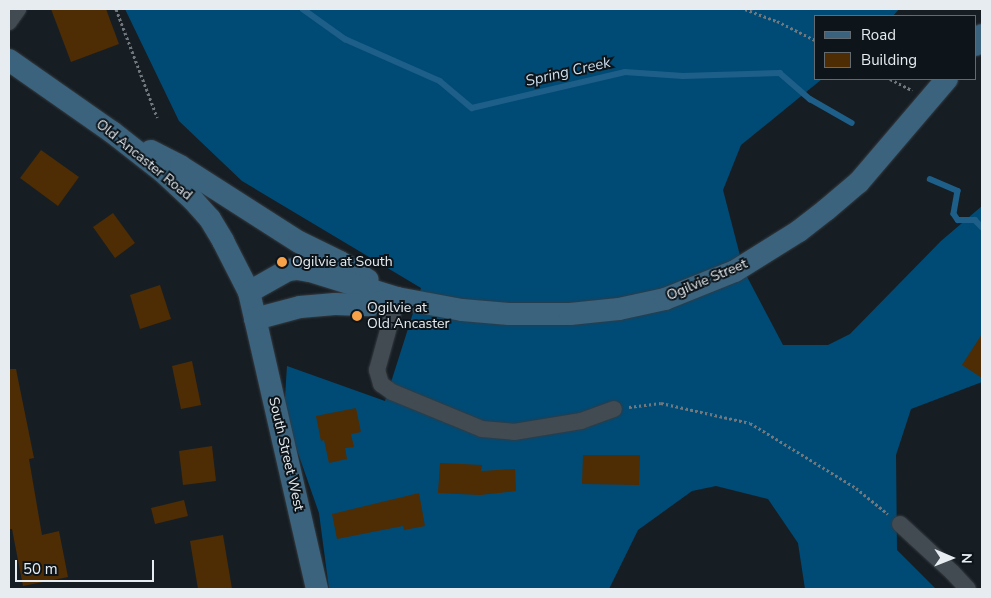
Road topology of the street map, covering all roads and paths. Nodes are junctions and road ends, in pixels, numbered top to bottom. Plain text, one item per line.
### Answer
1 (18, 9) edge
2 (116, 9) edge
3 (745, 9) edge
4 (9, 22) edge
5 (814, 40) edge
6 (9, 60) edge
7 (946, 80) edge
8 (157, 117) dead end
9 (112, 132) junction
10 (250, 292) junction
11 (397, 298) junction
12 (256, 319) junction
13 (614, 409) joint
14 (900, 524) joint
15 (317, 589) edge
16 (968, 589) edge

1 - 4 street
2 - 8 path
3 - 5 path
6 - 9 street, Old Ancaster Road
7 - 11 street, Ogilvie Street
9 - 10 street, Old Ancaster Road
9 - 11 street
10 - 11 street, Ogilvie Street
10 - 12 street, Old Ancaster Road
11 - 12 street, Ogilvie Street
11 - 13 street
12 - 15 street, South Street West
13 - 14 path
14 - 16 street

